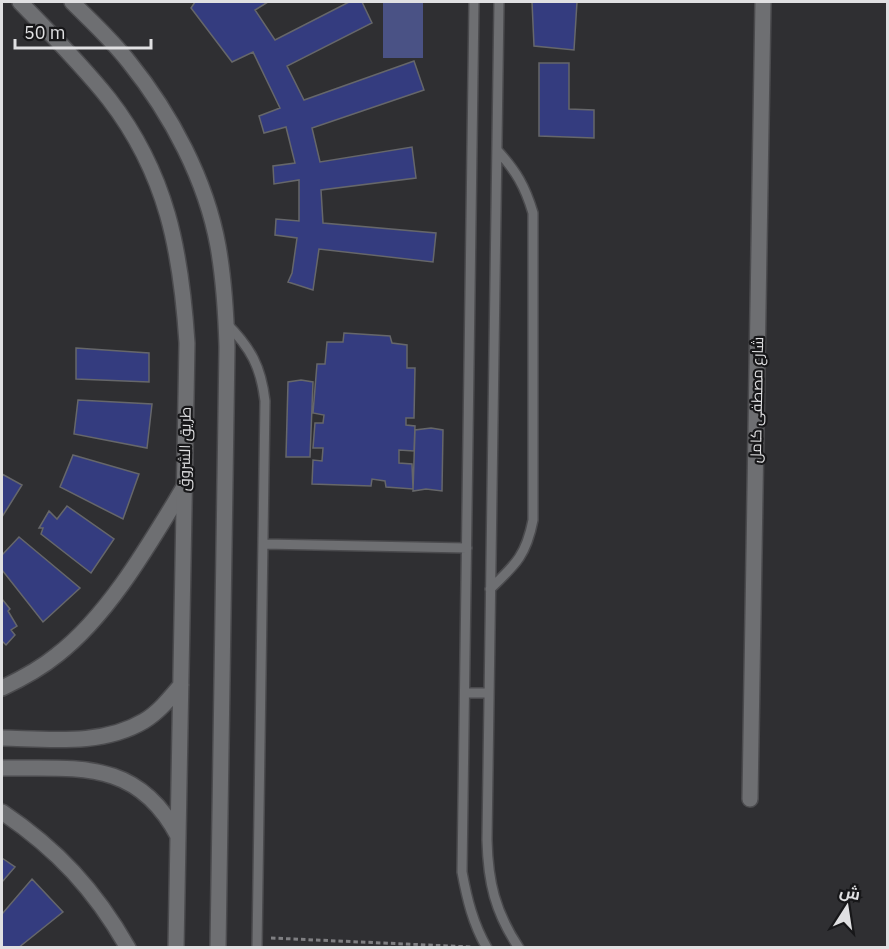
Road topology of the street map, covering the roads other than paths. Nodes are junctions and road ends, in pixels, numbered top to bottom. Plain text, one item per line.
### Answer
1 (20, 2) edge
2 (474, 2) edge
3 (500, 2) edge
4 (763, 2) edge
5 (77, 4) edge
6 (497, 150) junction
7 (226, 323) junction
8 (184, 487) junction
9 (264, 544) junction
10 (467, 548) junction
11 (490, 589) junction
12 (181, 685) junction
13 (2, 688) edge
14 (465, 693) junction
15 (489, 693) junction
16 (2, 738) edge
17 (2, 768) edge
18 (750, 799) dead end
19 (2, 812) edge
20 (178, 837) junction
21 (257, 943) edge
22 (487, 947) edge
23 (128, 948) edge
24 (176, 948) edge
25 (218, 948) edge
26 (519, 948) edge

1 - 8 street, طريق الشروق
2 - 10 lane
3 - 6 lane
4 - 18 street, شارع مصطفى كامل
5 - 7 street
6 - 11 lane
6 - 11 lane
7 - 9 lane
7 - 25 street
8 - 12 street, طريق الشروق
8 - 13 street
9 - 10 lane
9 - 21 lane
10 - 14 lane
11 - 15 lane
12 - 16 street
12 - 20 street, طريق الشروق
14 - 15 lane
14 - 22 lane
15 - 26 lane
17 - 20 street
19 - 23 street
20 - 24 street, طريق الشروق

